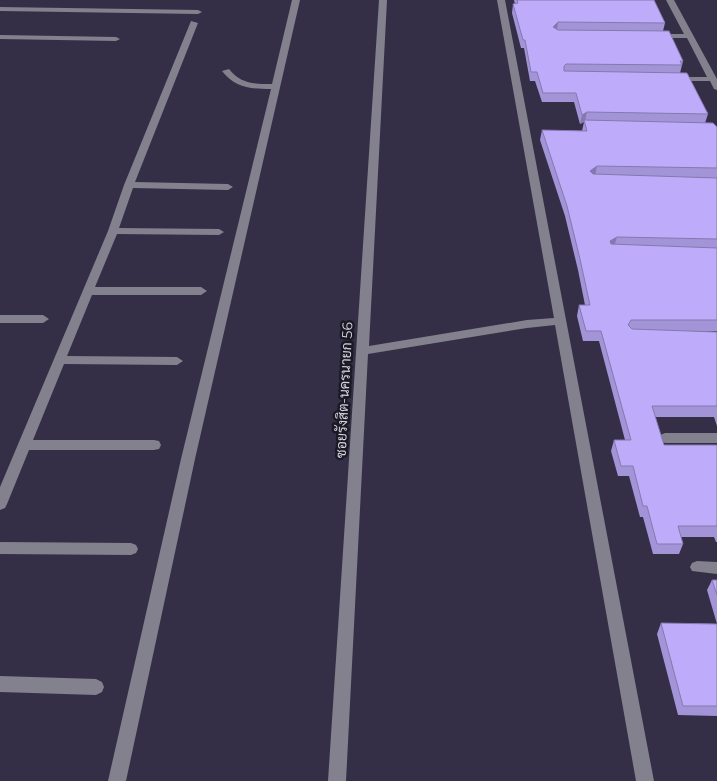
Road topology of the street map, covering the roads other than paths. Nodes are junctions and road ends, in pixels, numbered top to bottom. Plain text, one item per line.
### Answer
1 (296, 0) edge
2 (383, 0) edge
3 (501, 0) edge
4 (670, 0) edge
5 (0, 9) edge
6 (642, 36) edge
7 (690, 36) junction
8 (0, 37) edge
9 (116, 39) dead end
10 (226, 71) dead end
11 (664, 78) edge
12 (715, 83) edge
13 (277, 86) junction
14 (129, 185) junction
15 (228, 187) dead end
16 (113, 231) junction
17 (219, 232) dead end
18 (88, 291) junction
19 (201, 291) dead end
20 (0, 319) edge
21 (43, 319) dead end
22 (559, 321) junction
23 (361, 351) junction
24 (59, 360) junction
25 (177, 361) dead end
26 (665, 438) dead end
27 (717, 438) edge
28 (25, 445) junction
29 (154, 445) dead end
30 (0, 504) edge
31 (0, 548) edge
32 (131, 549) dead end
33 (697, 567) dead end
34 (717, 568) edge
35 (0, 684) edge
36 (96, 687) dead end
37 (117, 781) edge
38 (337, 781) edge
39 (645, 781) edge

1 - 13 street
2 - 23 street, ซอยรังสิต-นครนายก 56
3 - 22 street
4 - 7 street
5 - 14 street
6 - 7 street
7 - 12 street
8 - 9 street
10 - 13 street
11 - 12 street
13 - 37 street
14 - 15 street
14 - 16 street
16 - 17 street
16 - 18 street
18 - 19 street
18 - 24 street
20 - 21 street
22 - 23 street
22 - 39 street
23 - 38 street, ซอยรังสิต-นครนายก 56
24 - 25 street
24 - 28 street
26 - 27 street
28 - 29 street
28 - 30 street
31 - 32 street
33 - 34 street
35 - 36 street

